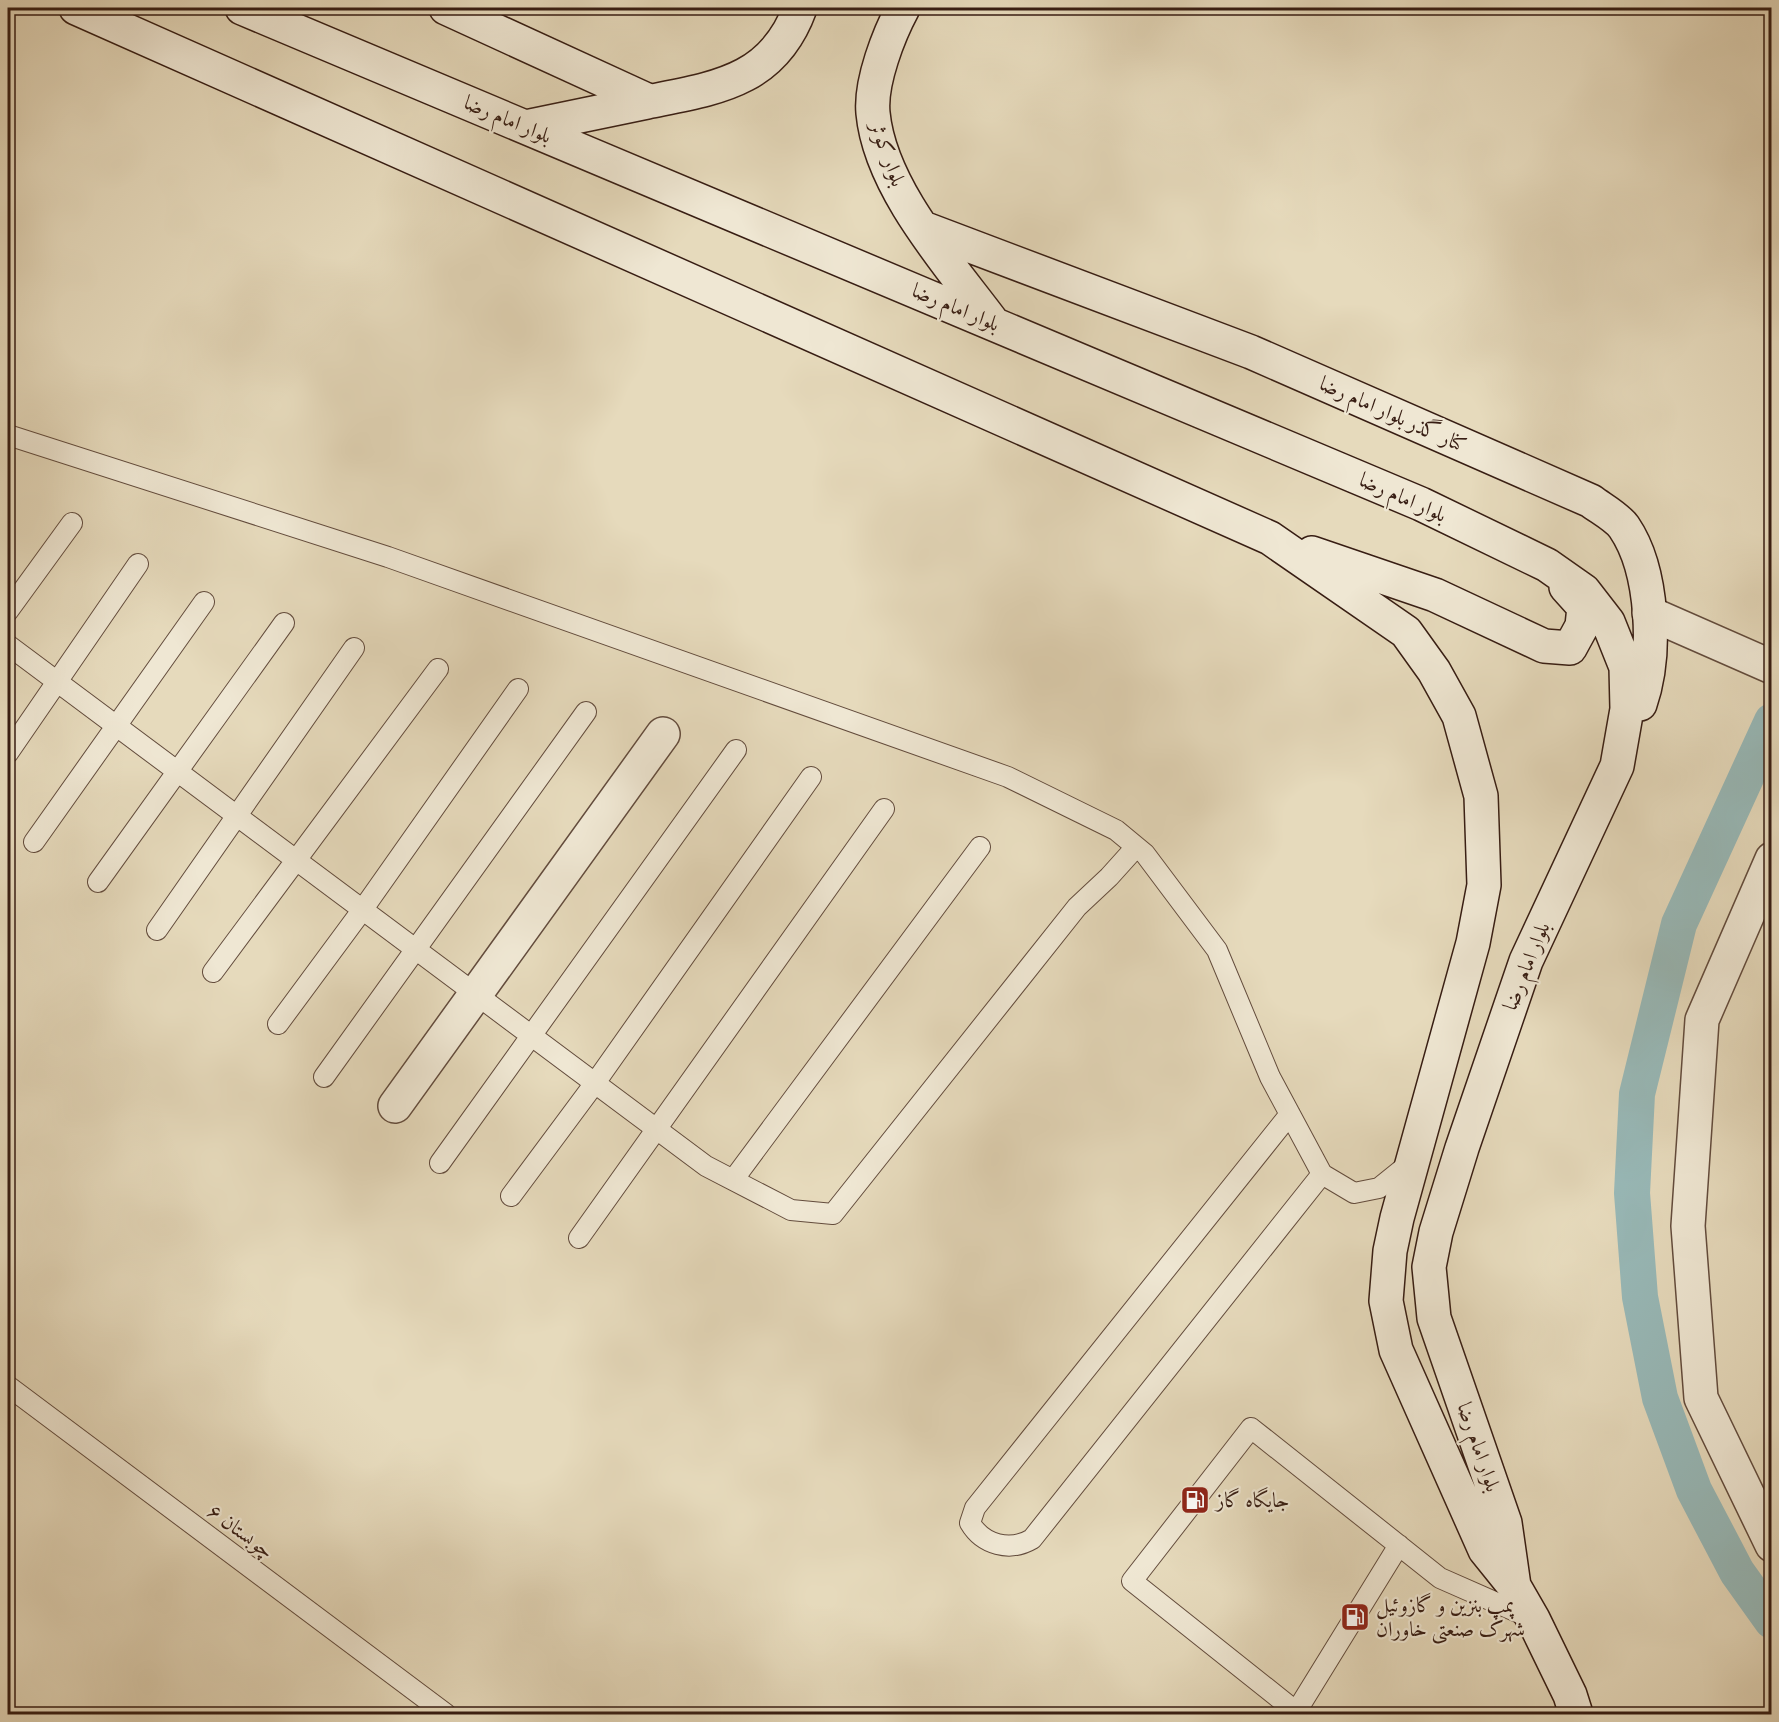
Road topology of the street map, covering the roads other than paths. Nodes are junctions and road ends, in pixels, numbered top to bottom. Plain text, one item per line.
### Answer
1 (76, 8) edge
2 (242, 8) edge
3 (446, 8) edge
4 (800, 8) edge
5 (903, 8) edge
6 (649, 101) junction
7 (526, 127) junction
8 (923, 228) junction
9 (994, 323) junction
10 (8, 435) edge
11 (72, 523) dead end
12 (1270, 538) junction
13 (138, 564) dead end
14 (1547, 565) junction
15 (204, 602) dead end
16 (8, 611) edge
17 (1649, 613) junction
18 (284, 622) dead end
19 (8, 645) edge
20 (354, 648) dead end
21 (1772, 667) edge
22 (438, 669) dead end
23 (57, 682) junction
24 (518, 689) dead end
25 (586, 712) dead end
26 (115, 725) junction
27 (663, 734) dead end
28 (736, 750) dead end
29 (8, 753) edge
30 (1617, 766) junction
31 (176, 771) junction
32 (811, 777) dead end
33 (884, 809) dead end
34 (236, 816) junction
35 (34, 842) dead end
36 (980, 847) dead end
37 (1136, 847) junction
38 (1772, 859) edge
39 (296, 860) junction
40 (98, 882) dead end
41 (363, 909) junction
42 (157, 930) dead end
43 (415, 949) junction
44 (213, 972) dead end
45 (476, 994) junction
46 (278, 1024) dead end
47 (531, 1035) junction
48 (324, 1077) dead end
49 (595, 1083) junction
50 (395, 1106) dead end
51 (1290, 1114) junction
52 (656, 1129) junction
53 (1412, 1161) junction
54 (440, 1163) dead end
55 (1322, 1173) junction
56 (733, 1180) junction
57 (511, 1196) dead end
58 (579, 1238) dead end
59 (8, 1386) edge
60 (1399, 1545) junction
61 (1772, 1545) edge
62 (1514, 1586) junction
63 (1533, 1619) junction
64 (1297, 1713) edge
65 (446, 1714) edge
66 (1576, 1714) edge

1 - 12 street, بلوار امام رضا
2 - 7 street, بلوار امام رضا
3 - 6 street
4 - 6 street
5 - 8 street, بلوار کوثر
6 - 7 street
7 - 9 street, بلوار امام رضا
8 - 9 street, بلوار کوثر
8 - 17 street, کنار گذر بلوار امام رضا
9 - 14 street, بلوار امام رضا
10 - 37 lane
11 - 16 lane
12 - 14 street
12 - 53 street, بلوار امام رضا
13 - 23 lane
14 - 30 street, بلوار امام رضا
15 - 26 lane
17 - 21 street
17 - 30 street, کنار گذر بلوار امام رضا
18 - 31 lane
19 - 23 lane
20 - 34 lane
22 - 39 lane
23 - 26 lane
23 - 29 lane
24 - 41 lane
25 - 43 lane
26 - 31 lane
26 - 35 lane
27 - 45 street
28 - 47 lane
30 - 62 street, بلوار امام رضا
31 - 34 lane
31 - 40 lane
32 - 49 lane
33 - 52 lane
34 - 39 lane
34 - 42 lane
36 - 56 lane
37 - 51 lane
37 - 56 lane
38 - 61 street
39 - 41 lane
39 - 44 lane
41 - 43 lane
41 - 46 lane
43 - 45 lane
43 - 48 lane
45 - 47 lane
45 - 50 street
47 - 49 lane
47 - 54 lane
49 - 52 lane
49 - 57 lane
51 - 55 lane
51 - 55 lane
52 - 56 lane
52 - 58 lane
53 - 55 lane
53 - 62 street, بلوار امام رضا
59 - 65 lane, چوبستان ۶
60 - 63 lane
60 - 64 lane
60 - 64 lane
62 - 63 street, بلوار امام رضا
63 - 66 street, بلوار امام رضا

